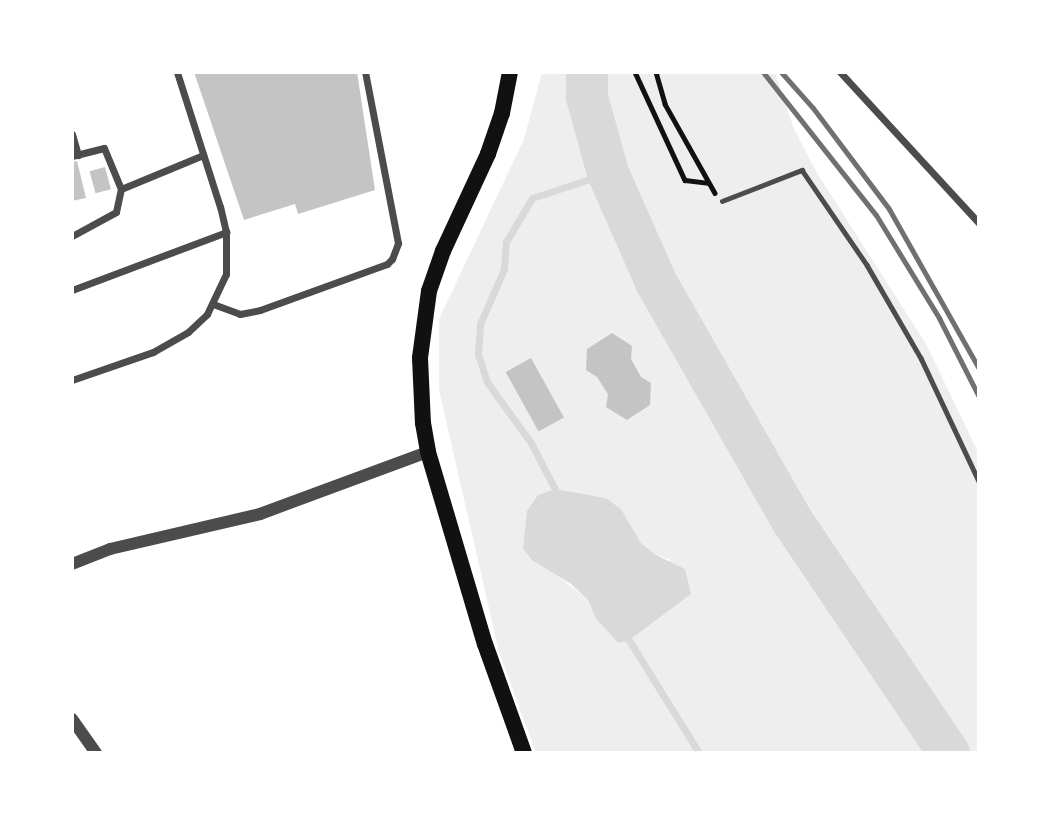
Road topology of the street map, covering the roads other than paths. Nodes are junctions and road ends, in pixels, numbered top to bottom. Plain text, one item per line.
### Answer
1 (177, 72) edge
2 (365, 72) edge
3 (510, 72) edge
4 (840, 72) edge
5 (72, 134) edge
6 (203, 155) junction
7 (75, 156) edge
8 (121, 189) junction
9 (722, 201) dead end
10 (979, 223) edge
11 (226, 232) junction
12 (72, 236) edge
13 (72, 290) edge
14 (213, 304) junction
15 (72, 380) edge
16 (428, 452) junction
17 (979, 481) edge
18 (72, 564) edge
19 (72, 719) edge
20 (96, 753) edge
21 (524, 753) edge

1 - 6 street
2 - 14 street
3 - 16 main road
4 - 10 street
5 - 7 street
6 - 8 street
6 - 11 street
7 - 8 street
8 - 12 street
9 - 17 lane
11 - 13 street
11 - 14 street
14 - 15 street
16 - 18 street
16 - 21 main road
19 - 20 street

